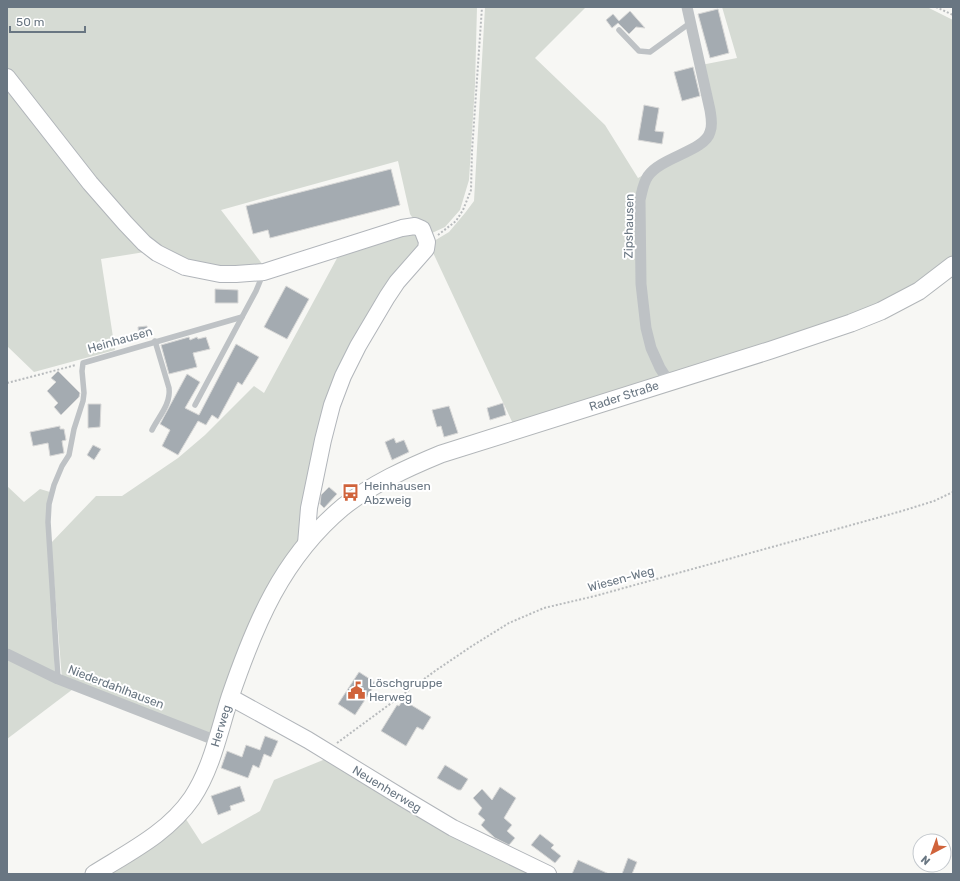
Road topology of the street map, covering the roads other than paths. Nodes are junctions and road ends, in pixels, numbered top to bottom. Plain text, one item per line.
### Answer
1 (687, 7) edge
2 (690, 23) junction
3 (619, 30) dead end
4 (7, 77) edge
5 (953, 265) edge
6 (264, 272) junction
7 (242, 317) junction
8 (155, 341) junction
9 (669, 382) junction
10 (195, 405) dead end
11 (152, 430) dead end
12 (306, 544) junction
13 (7, 654) edge
14 (58, 679) junction
15 (230, 697) junction
16 (217, 741) junction
17 (94, 874) edge
18 (548, 874) edge

1 - 2 street, Zipshausen
2 - 3 lane
2 - 9 street, Zipshausen
4 - 6 street
5 - 9 main road, Rader Straße
6 - 7 lane
6 - 12 street
7 - 8 lane, Heinhausen
7 - 10 lane
8 - 11 lane
8 - 14 lane, Heinhausen
9 - 12 main road, Rader Straße
12 - 15 main road, Herweg
13 - 14 street, Niederdahlhausen
14 - 16 street, Niederdahlhausen
15 - 16 main road, Herweg
15 - 18 street, Neuenherweg
16 - 17 main road, Herweg

